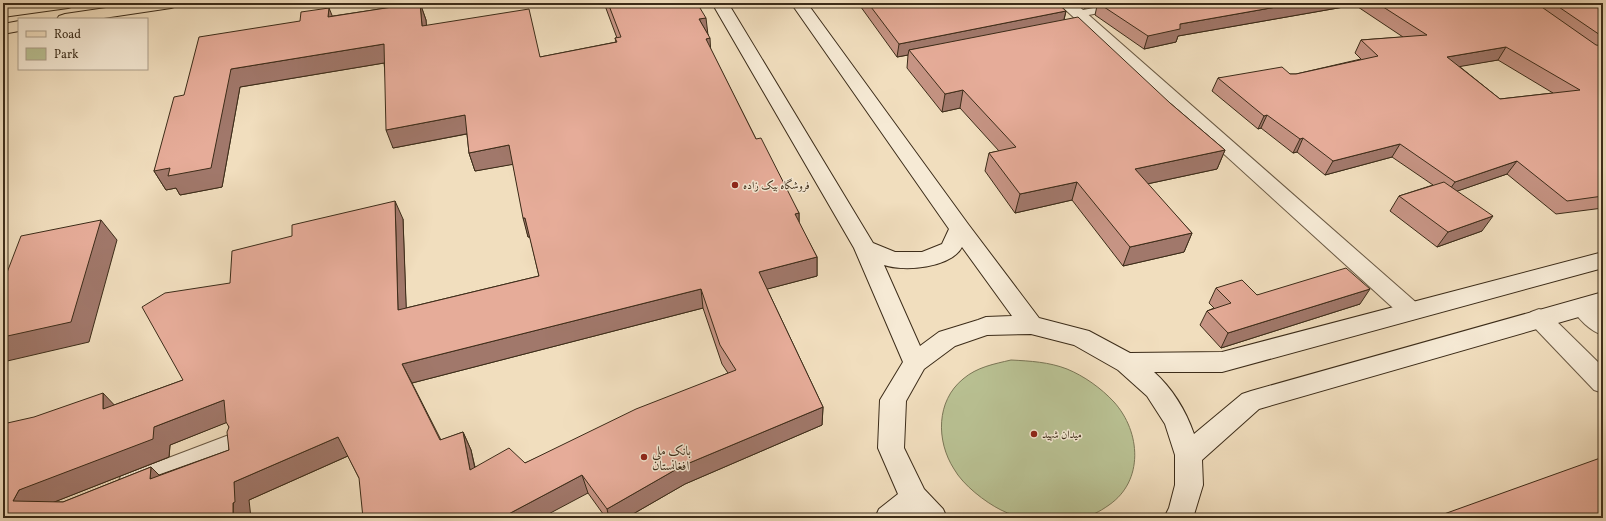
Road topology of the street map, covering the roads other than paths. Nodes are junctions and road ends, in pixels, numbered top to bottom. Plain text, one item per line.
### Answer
1 (68, 3) edge
2 (171, 3) edge
3 (720, 3) edge
4 (799, 3) edge
5 (1136, 3) edge
6 (3, 12) edge
7 (73, 18) edge
8 (1077, 18) edge
9 (18, 26) edge
10 (3, 28) edge
11 (960, 229) junction
12 (865, 248) junction
13 (1603, 260) edge
14 (1593, 304) edge
15 (1411, 311) junction
16 (1539, 318) junction
17 (1031, 325) junction
18 (1603, 326) edge
19 (915, 362) junction
20 (1127, 363) junction
21 (1603, 383) edge
22 (229, 446) edge
23 (1188, 455) junction
24 (110, 494) edge
25 (914, 498) junction
26 (889, 518) edge
27 (933, 518) edge
28 (1178, 518) edge

1 - 6 main road
2 - 7 main road
3 - 12 street
4 - 11 street
5 - 8 lane
8 - 15 street
9 - 10 main road
11 - 12 street
11 - 17 street
12 - 19 street
13 - 15 street
14 - 16 street
14 - 18 street
15 - 20 street
16 - 21 street
16 - 23 street
17 - 19 street
17 - 20 street
19 - 25 street
20 - 23 street
22 - 24 street
23 - 28 street
25 - 26 street
25 - 27 street

